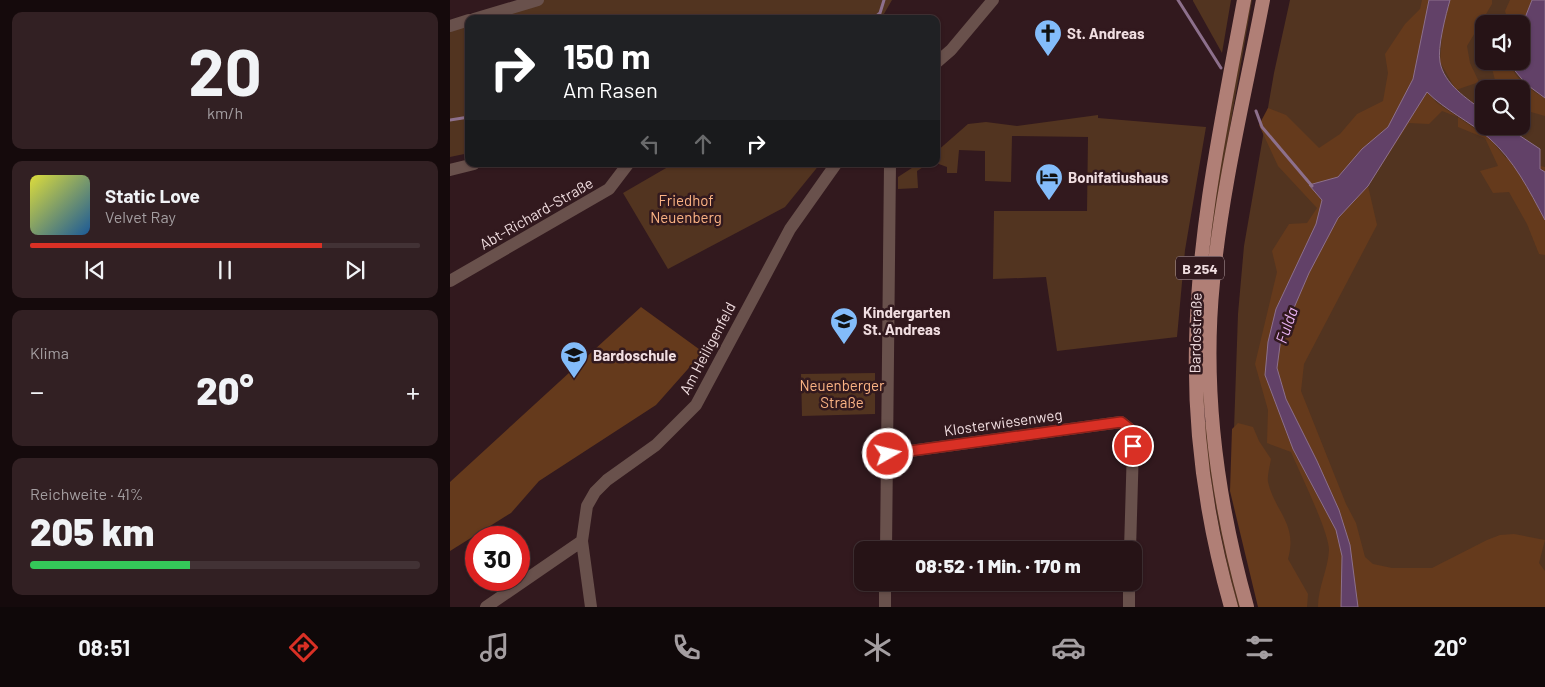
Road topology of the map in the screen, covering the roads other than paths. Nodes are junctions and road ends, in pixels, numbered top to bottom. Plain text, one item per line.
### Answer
1 (538, 0) edge
2 (993, 0) edge
3 (1244, 0) edge
4 (1263, 0) edge
5 (487, 15) edge
6 (465, 21) edge
7 (450, 26) edge
8 (940, 60) edge
9 (465, 166) edge
10 (626, 167) edge
11 (836, 167) edge
12 (888, 167) edge
13 (450, 170) edge
14 (450, 281) edge
15 (888, 454) junction
16 (582, 540) junction
17 (886, 541) edge
18 (1130, 541) edge
19 (885, 591) edge
20 (1129, 591) edge
21 (486, 607) edge
22 (591, 607) edge
23 (884, 607) edge
24 (1129, 607) edge
25 (1231, 607) edge
26 (1247, 607) edge

1 - 5 street
2 - 8 street
3 - 25 main road, Bardostraße / B 254
4 - 26 main road, Bardostraße / B 254
6 - 7 street
9 - 13 street
10 - 14 street, Abt-Richard-Straße
11 - 16 street, Am Heiligenfeld
12 - 15 street
15 - 17 street
15 - 18 street, Klosterwiesenweg
16 - 21 street
16 - 22 street, Am Heiligenfeld
19 - 23 street
20 - 24 street

